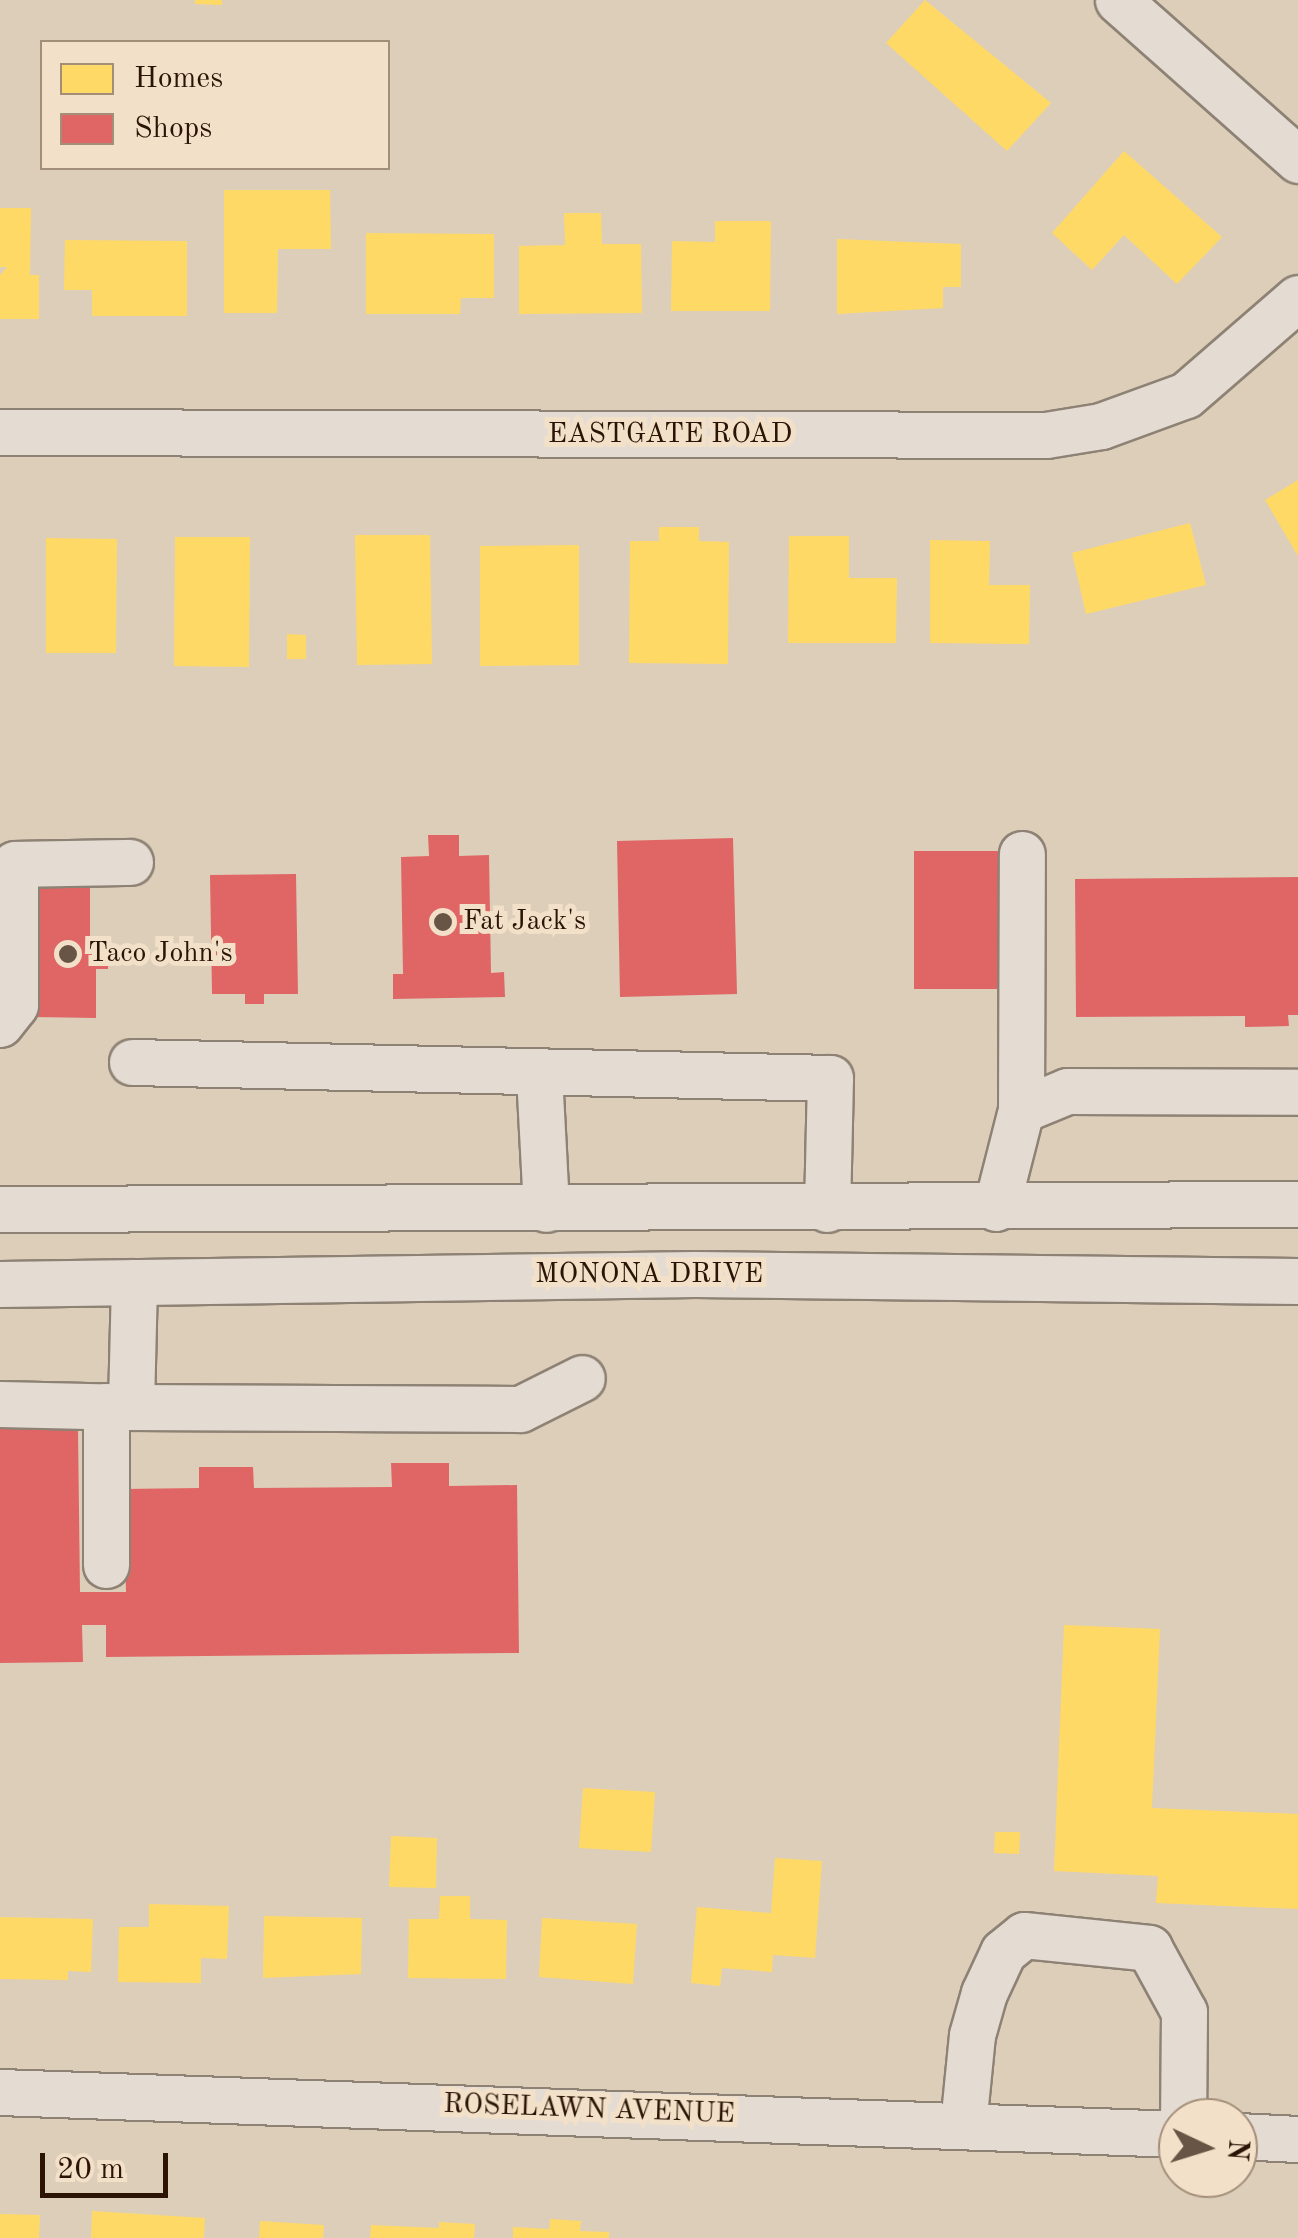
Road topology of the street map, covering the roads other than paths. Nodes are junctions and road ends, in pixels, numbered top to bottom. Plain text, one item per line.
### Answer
1 (1118, 0) edge
2 (1298, 160) edge
3 (1298, 298) edge
4 (0, 432) edge
5 (1022, 854) dead end
6 (130, 862) dead end
7 (0, 1024) edge
8 (132, 1062) dead end
9 (539, 1074) junction
10 (1298, 1092) edge
11 (1020, 1110) junction
12 (1298, 1204) edge
13 (996, 1208) junction
14 (0, 1209) edge
15 (546, 1209) junction
16 (827, 1209) junction
17 (1298, 1281) edge
18 (134, 1282) junction
19 (0, 1284) edge
20 (582, 1378) dead end
21 (0, 1404) edge
22 (118, 1407) junction
23 (106, 1564) dead end
24 (0, 2092) edge
25 (1183, 2098) edge
26 (963, 2125) junction
27 (1158, 2133) edge
28 (1258, 2137) edge
29 (1298, 2140) edge

1 - 2 street
3 - 4 street, EASTGATE ROAD
5 - 11 street
6 - 7 street
8 - 9 street
9 - 15 street
9 - 16 street
10 - 11 street
11 - 13 street
12 - 13 street
13 - 16 street
14 - 15 street
15 - 16 street
17 - 18 street, MONONA DRIVE
18 - 19 street, MONONA DRIVE
18 - 22 street
20 - 22 street
21 - 22 street
22 - 23 street
24 - 26 street, ROSELAWN AVENUE
25 - 26 street
26 - 27 street, ROSELAWN AVENUE
28 - 29 street

